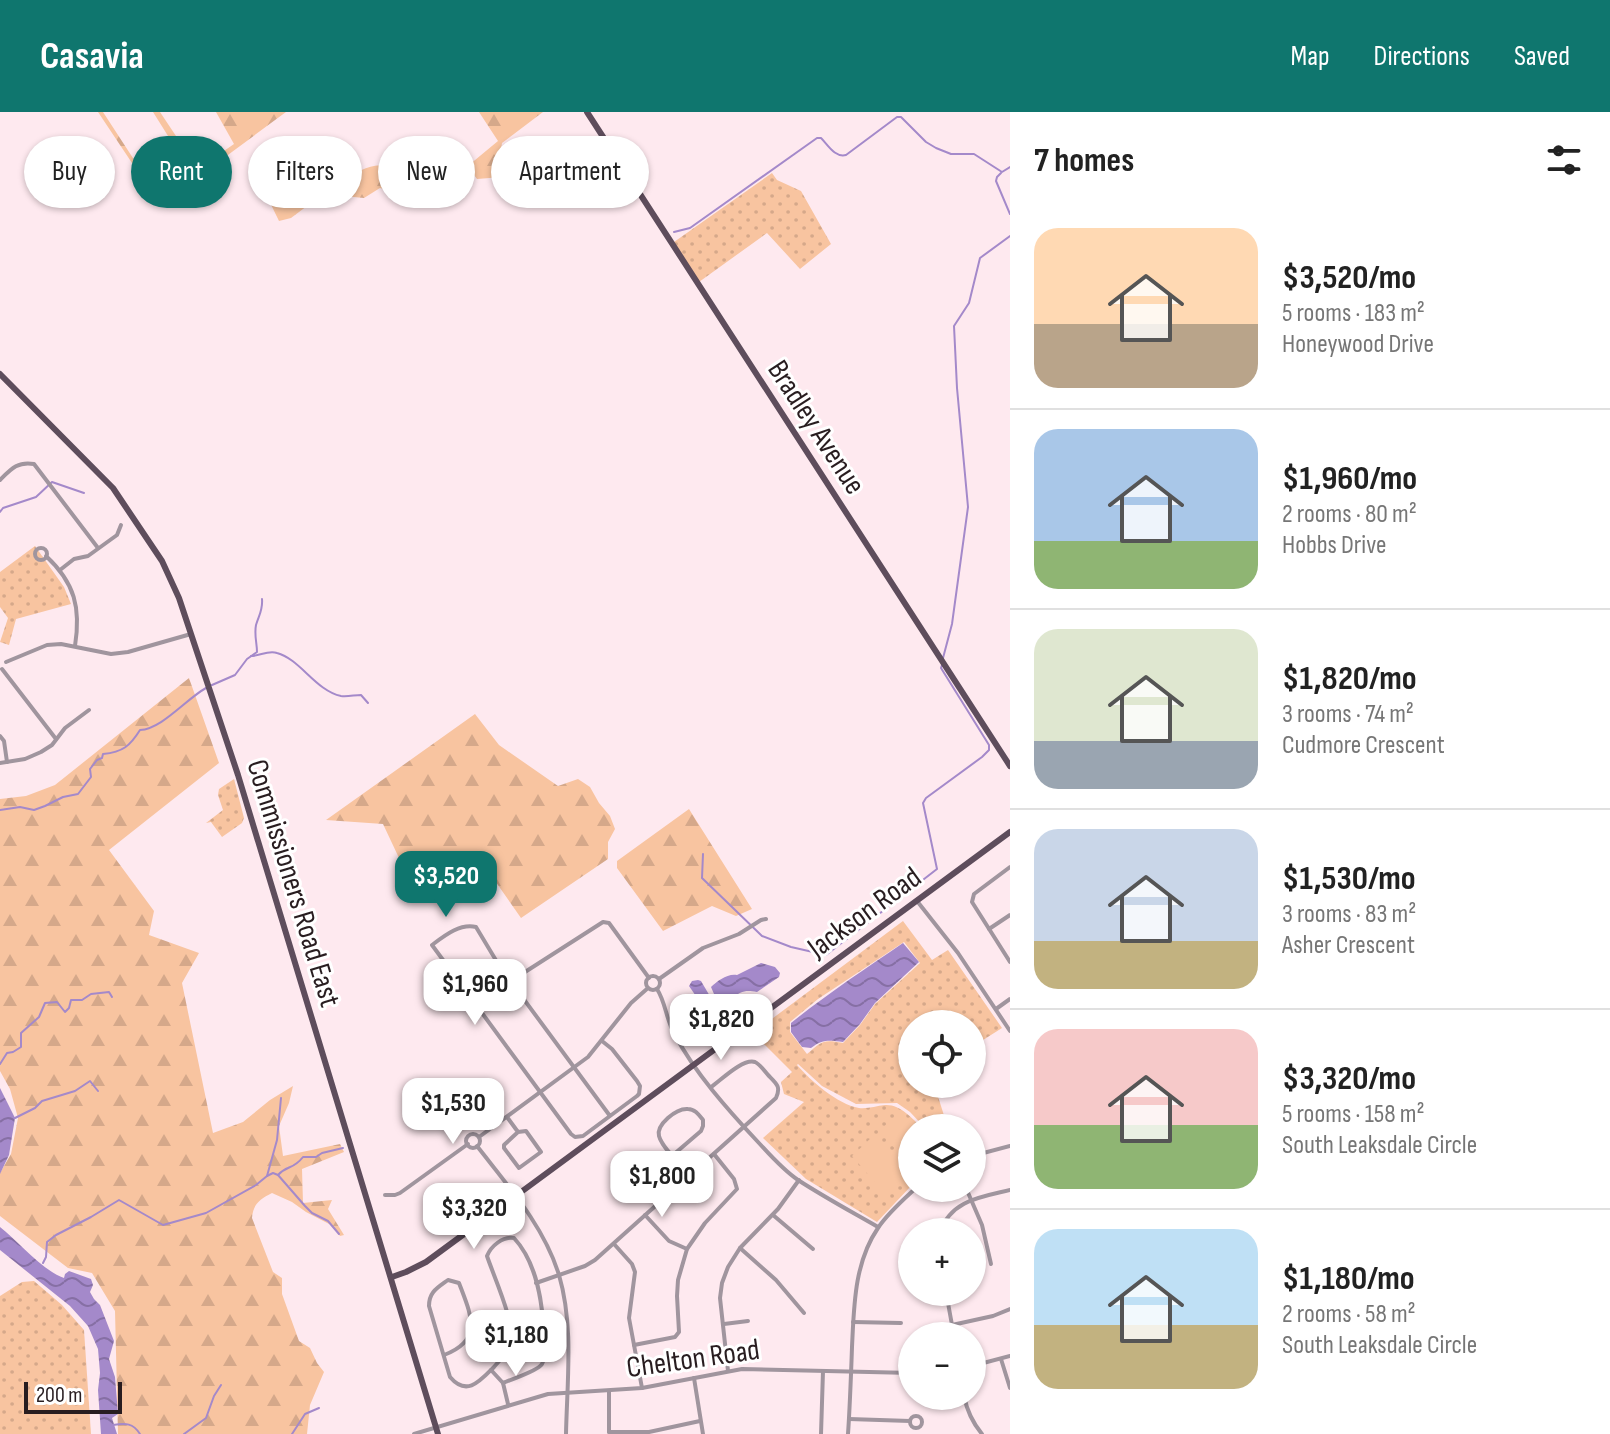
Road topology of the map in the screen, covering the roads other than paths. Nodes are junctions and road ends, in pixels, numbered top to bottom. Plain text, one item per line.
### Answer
1 (587, 112) edge
2 (0, 376) edge
3 (1, 477) edge
4 (121, 525) dead end
5 (98, 548) junction
6 (46, 556) dead end
7 (60, 570) junction
8 (191, 634) junction
9 (75, 646) junction
10 (3, 659) edge
11 (1, 669) edge
12 (89, 710) dead end
13 (0, 736) edge
14 (56, 739) junction
15 (7, 762) junction
16 (0, 763) edge
17 (1010, 766) edge
18 (1010, 832) edge
19 (1010, 867) edge
20 (917, 901) junction
21 (1010, 915) edge
22 (766, 919) dead end
23 (989, 929) junction
24 (1010, 962) edge
25 (649, 978) junction
26 (659, 979) junction
27 (511, 982) junction
28 (648, 988) junction
29 (657, 989) junction
30 (1010, 999) edge
31 (478, 1007) junction
32 (996, 1009) junction
33 (1010, 1031) edge
34 (602, 1041) junction
35 (694, 1063) junction
36 (574, 1067) junction
37 (711, 1087) junction
38 (541, 1092) junction
39 (610, 1116) junction
40 (507, 1117) junction
41 (744, 1127) junction
42 (518, 1132) junction
43 (479, 1137) junction
44 (468, 1144) junction
45 (477, 1146) junction
46 (1010, 1146) edge
47 (986, 1152) edge
48 (714, 1154) junction
49 (673, 1155) junction
50 (691, 1175) junction
51 (799, 1180) junction
52 (1010, 1190) edge
53 (385, 1195) dead end
54 (514, 1195) junction
55 (986, 1197) edge
56 (900, 1202) edge
57 (968, 1202) edge
58 (971, 1202) edge
59 (645, 1215) junction
60 (773, 1215) junction
61 (947, 1218) edge
62 (878, 1227) junction
63 (614, 1244) junction
64 (740, 1248) junction
65 (687, 1249) junction
66 (813, 1249) dead end
67 (991, 1264) dead end
68 (559, 1274) junction
69 (392, 1277) junction
70 (536, 1283) junction
71 (1010, 1309) edge
72 (804, 1313) dead end
73 (748, 1321) dead end
74 (853, 1322) junction
75 (966, 1322) edge
76 (898, 1323) edge
77 (724, 1324) junction
78 (634, 1345) junction
79 (444, 1355) junction
80 (1010, 1356) edge
81 (1001, 1359) junction
82 (986, 1363) edge
83 (491, 1370) junction
84 (728, 1371) junction
85 (823, 1371) junction
86 (851, 1372) junction
87 (898, 1373) edge
88 (694, 1378) junction
89 (503, 1383) junction
90 (642, 1388) junction
91 (1010, 1388) edge
92 (609, 1391) junction
93 (566, 1393) junction
94 (508, 1404) junction
95 (967, 1410) edge
96 (849, 1419) junction
97 (700, 1421) junction
98 (910, 1421) dead end
99 (437, 1430) edge
100 (609, 1433) edge
101 (979, 1433) edge
102 (414, 1434) edge
103 (566, 1434) edge
104 (703, 1434) edge
105 (821, 1434) edge
106 (848, 1434) edge

1 - 17 main road, Bradley Avenue
2 - 8 main road, Commissioners Road East
3 - 5 street
4 - 5 street
5 - 7 street
6 - 7 street
7 - 9 street
8 - 9 street
8 - 69 main road, Commissioners Road East
9 - 10 street
10 - 11 street
11 - 14 street
12 - 14 street
13 - 15 street
14 - 15 street
15 - 16 street
18 - 20 main road, Jackson Road
19 - 23 street
20 - 32 street
20 - 35 main road, Jackson Road
21 - 23 street
22 - 26 street
23 - 24 street
25 - 26 street
25 - 27 street
25 - 28 street
26 - 29 street
27 - 31 street
27 - 31 street
27 - 36 street
28 - 29 street
28 - 34 street
29 - 35 street
30 - 32 street
31 - 38 street
32 - 33 street
34 - 36 street
34 - 39 street
35 - 37 street
35 - 54 main road, Jackson Road
36 - 38 street
36 - 39 street
37 - 41 street
37 - 41 street
38 - 39 street
38 - 40 street
40 - 42 street
40 - 43 street
41 - 48 street
41 - 51 street
42 - 42 street
43 - 44 street
43 - 45 street
44 - 45 street
44 - 53 street
45 - 54 street
46 - 47 street
48 - 50 street
48 - 65 street
49 - 49 street
49 - 50 street
50 - 59 street
51 - 60 street
51 - 62 street
52 - 55 street
54 - 68 street
54 - 69 main road, Jackson Road
56 - 62 street
57 - 61 street
58 - 67 street
59 - 63 street
59 - 65 street
60 - 64 street
60 - 66 street
62 - 74 street
63 - 68 street
63 - 78 street
64 - 72 street
64 - 77 street
65 - 78 street
68 - 70 street
68 - 93 street
69 - 99 main road, Commissioners Road East
70 - 83 street
70 - 89 street
71 - 75 street
73 - 77 street
74 - 76 street
74 - 86 street
77 - 84 street
78 - 90 street
79 - 79 street
79 - 83 street
80 - 81 street
81 - 82 street
81 - 91 street
83 - 89 street
84 - 85 street, Chelton Road
84 - 88 street, Chelton Road
85 - 86 street, Chelton Road
85 - 105 street
86 - 87 street, Chelton Road
86 - 96 street
88 - 90 street, Chelton Road
88 - 97 street
89 - 94 street
90 - 92 street, Chelton Road
92 - 93 street, Chelton Road
92 - 100 street
93 - 94 street, Chelton Road
93 - 103 street
94 - 99 street, Chelton Road
95 - 101 street
96 - 98 street
96 - 106 street
97 - 100 street
97 - 104 street
99 - 102 street, Chelton Road

